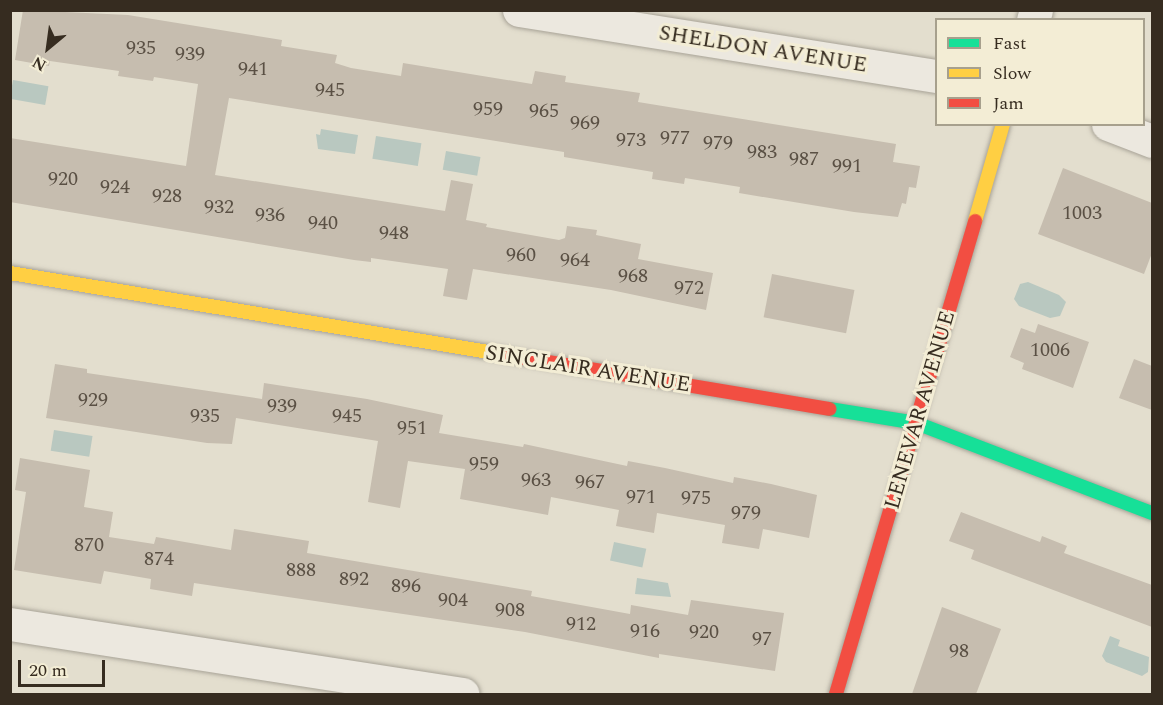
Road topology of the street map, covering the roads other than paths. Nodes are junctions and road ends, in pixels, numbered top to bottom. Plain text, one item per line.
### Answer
1 (519, 10) edge
2 (935, 76) edge
3 (1002, 126) edge
4 (1113, 126) edge
5 (1152, 141) edge
6 (10, 273) edge
7 (916, 423) junction
8 (1152, 513) edge
9 (10, 624) edge
10 (463, 694) edge
11 (836, 694) edge

1 - 2 street, SHELDON AVENUE
3 - 7 street, LENEVAR AVENUE
4 - 5 street
6 - 7 street, SINCLAIR AVENUE
7 - 8 street, SINCLAIR AVENUE
7 - 11 street, LENEVAR AVENUE
9 - 10 street

